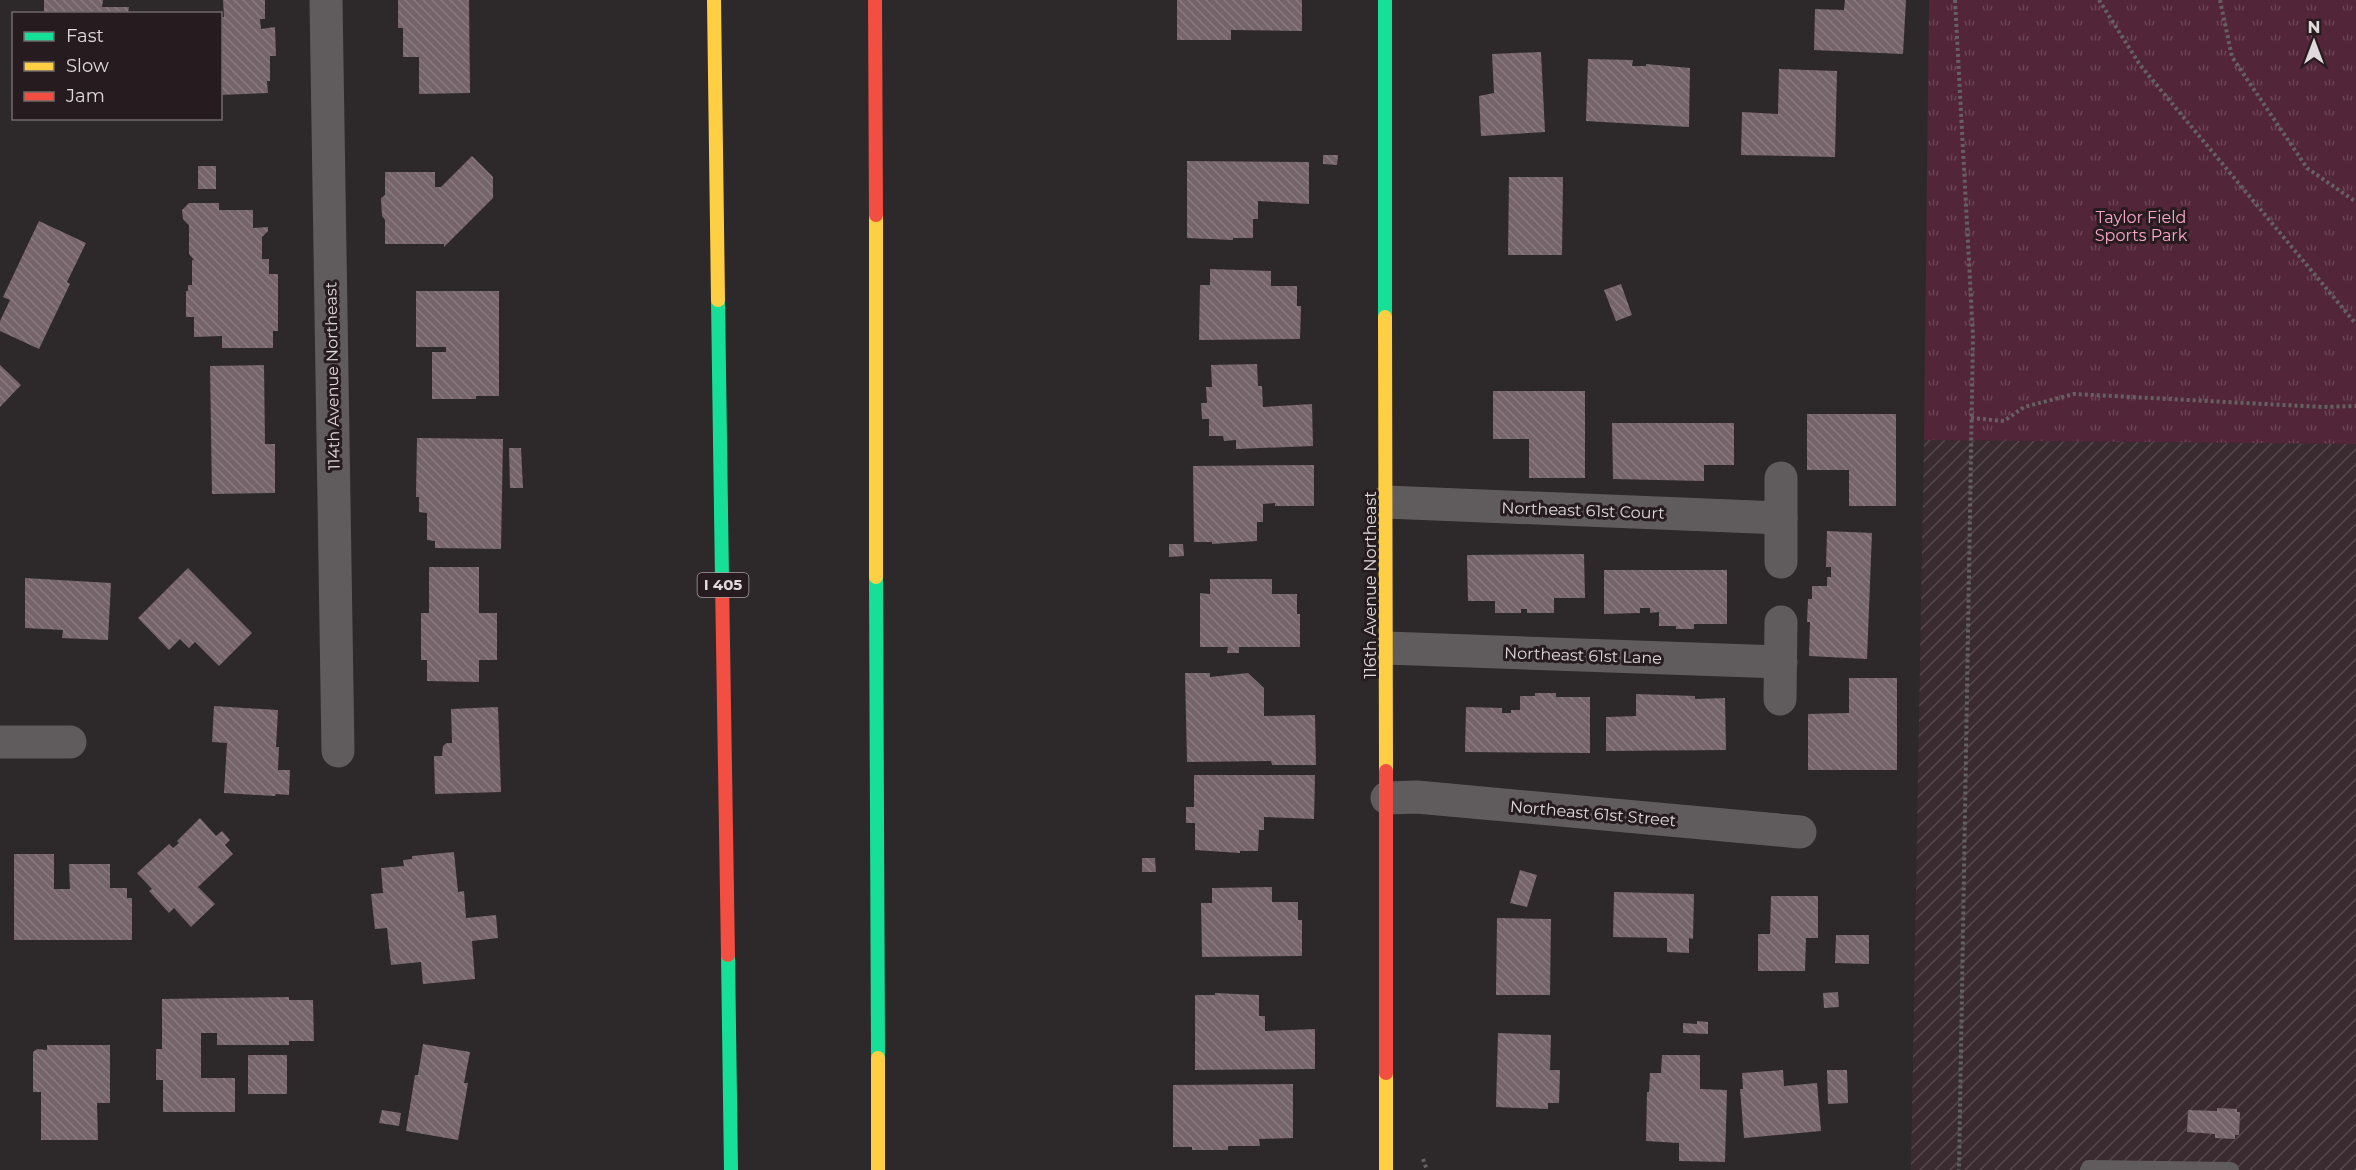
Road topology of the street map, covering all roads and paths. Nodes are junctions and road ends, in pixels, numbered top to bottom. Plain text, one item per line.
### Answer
1 (326, 0) edge
2 (714, 0) edge
3 (874, 0) edge
4 (1385, 0) edge
5 (1955, 0) edge
6 (2099, 0) edge
7 (2220, 0) edge
8 (2356, 202) edge
9 (2356, 324) edge
10 (2356, 406) edge
11 (1971, 418) junction
12 (1781, 478) dead end
13 (1386, 502) junction
14 (1781, 518) junction
15 (1781, 562) dead end
16 (1781, 621) dead end
17 (1386, 648) junction
18 (1781, 662) junction
19 (1780, 699) dead end
20 (0, 742) edge
21 (70, 742) dead end
22 (338, 751) dead end
23 (1387, 798) junction
24 (1800, 832) dead end
25 (731, 1170) edge
26 (878, 1170) edge
27 (1386, 1170) edge
28 (1959, 1170) edge
29 (2088, 1170) edge
30 (2231, 1170) edge

1 - 22 street, 114th Avenue Northeast
2 - 25 main road, I 405
3 - 26 main road
4 - 13 main road, 116th Avenue Northeast
5 - 11 path
6 - 9 path
7 - 8 path
10 - 11 path
11 - 28 path
12 - 14 street
13 - 14 street, Northeast 61st Court
13 - 17 main road, 116th Avenue Northeast
14 - 15 street
16 - 18 street
17 - 18 street, Northeast 61st Lane
17 - 23 main road, 116th Avenue Northeast
18 - 19 street
20 - 21 street
23 - 24 street, Northeast 61st Street
23 - 27 main road, 116th Avenue Northeast
29 - 30 lane

